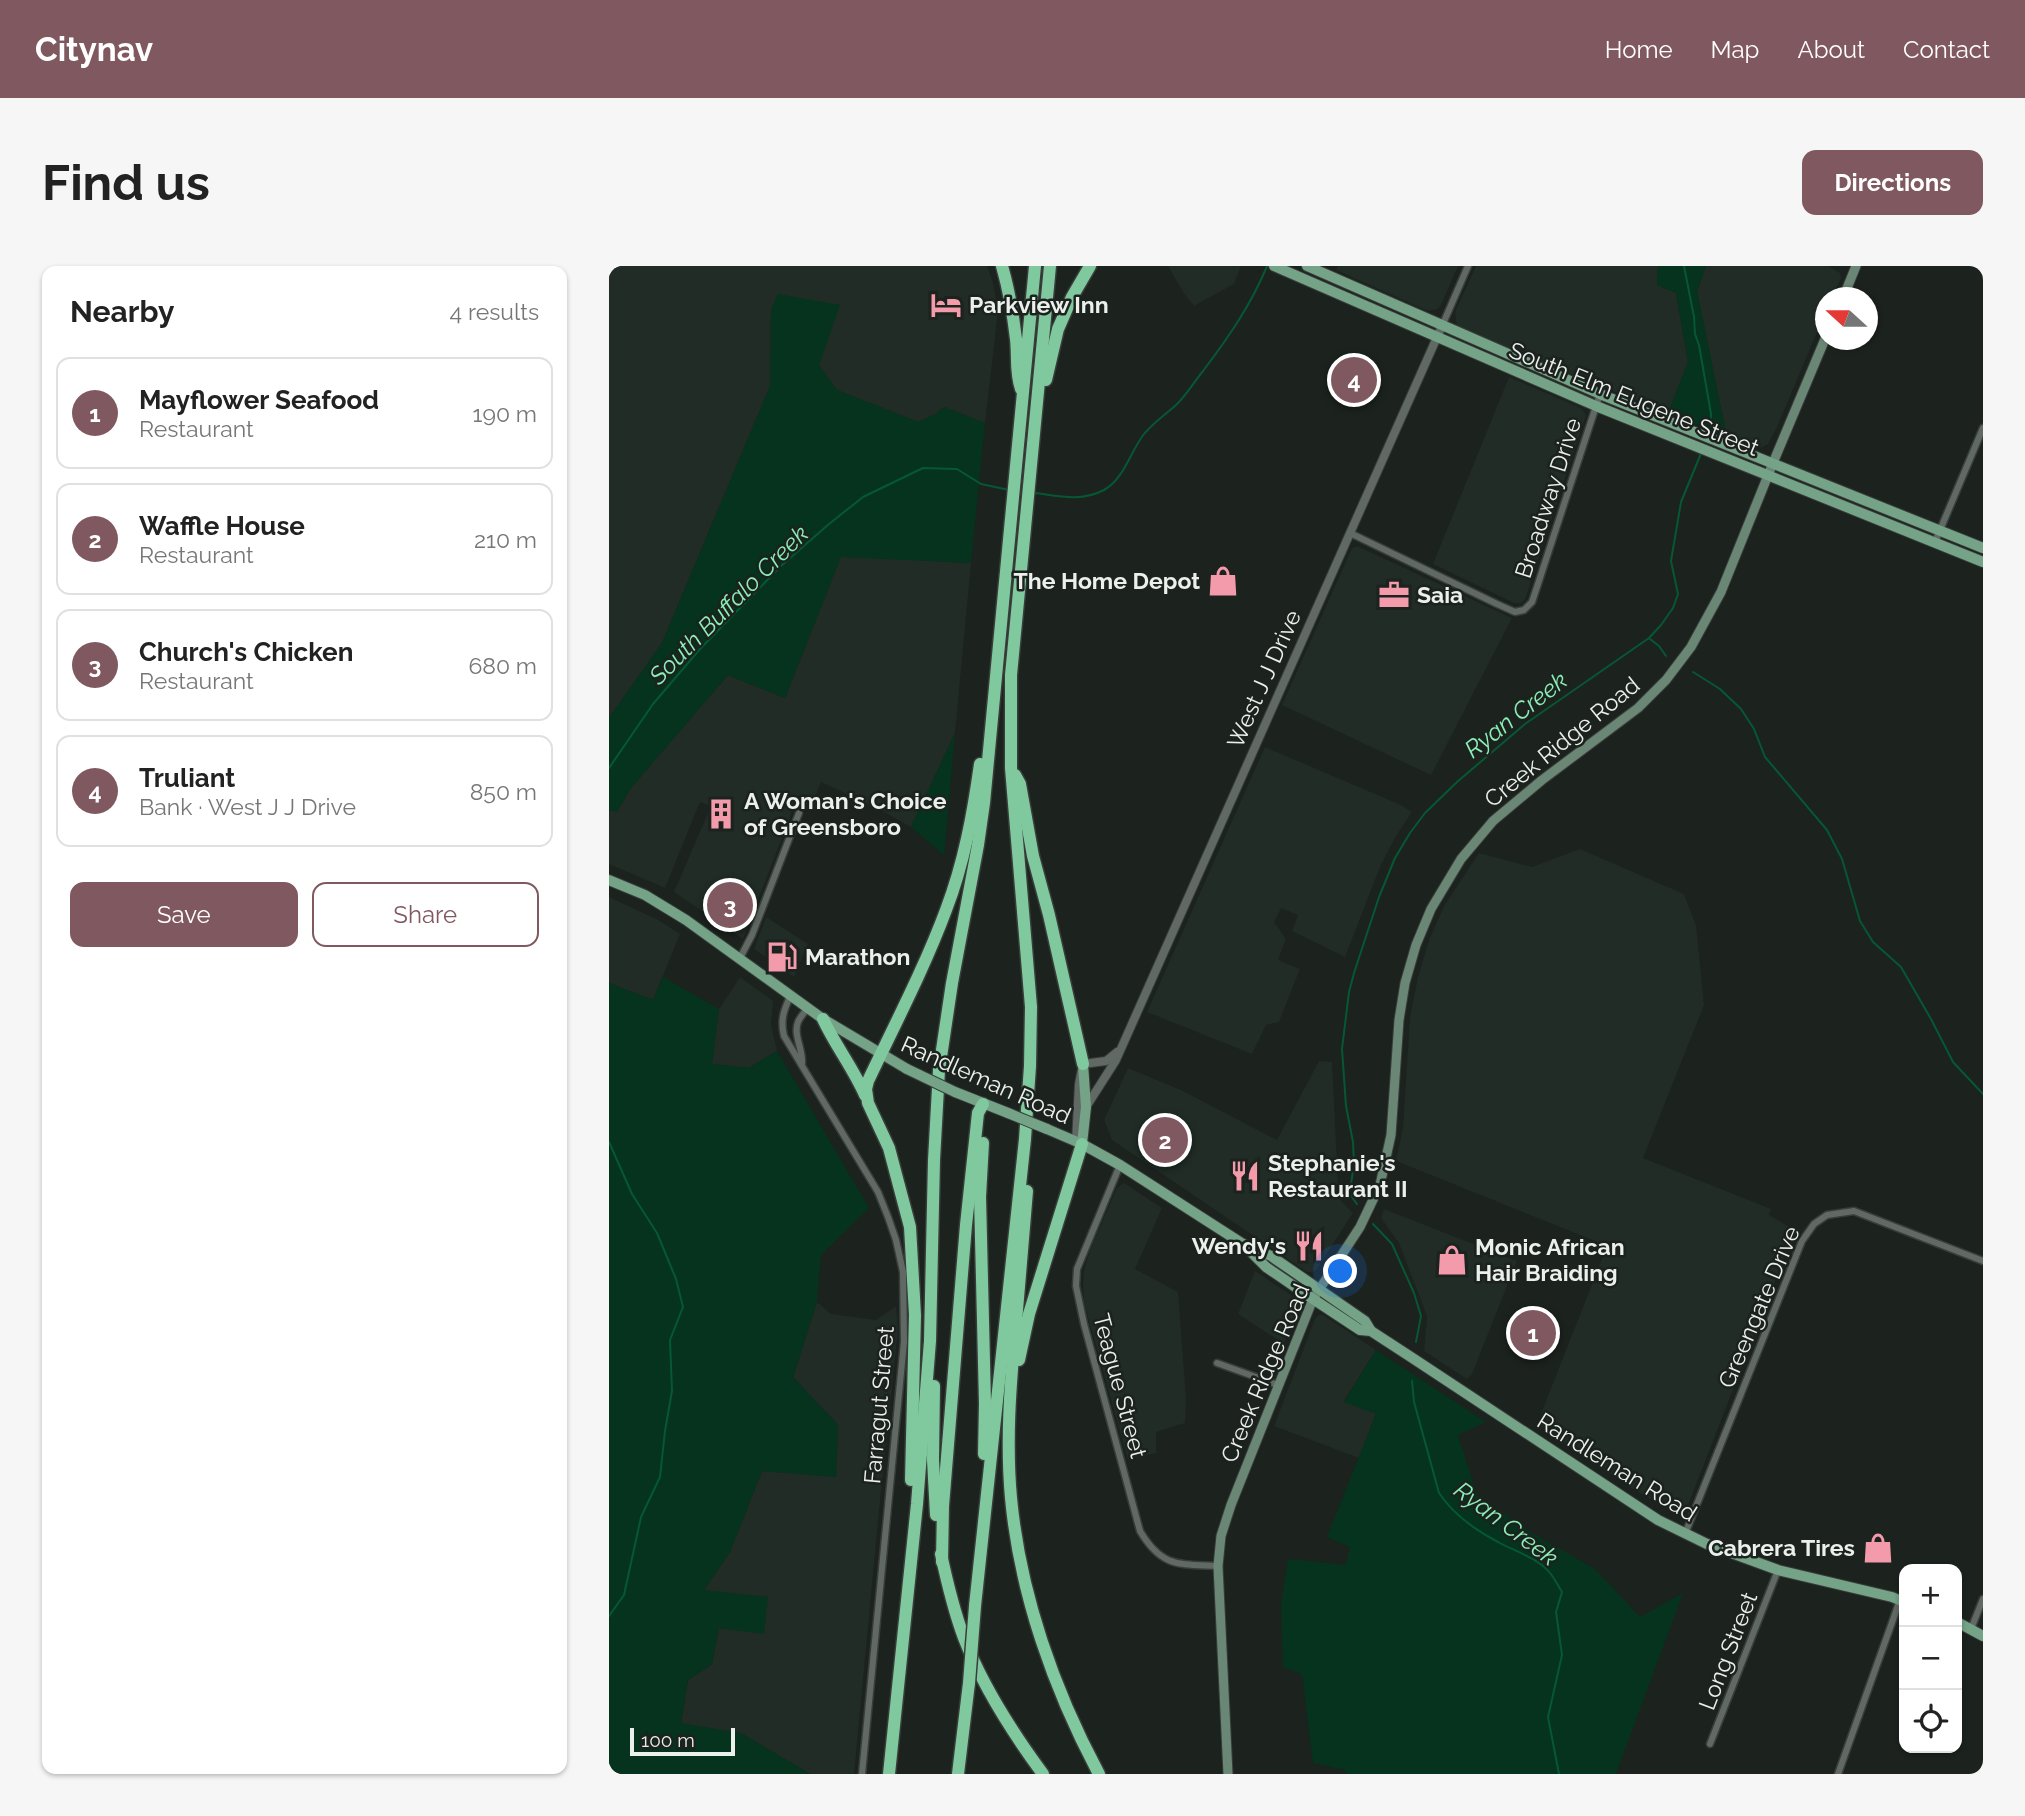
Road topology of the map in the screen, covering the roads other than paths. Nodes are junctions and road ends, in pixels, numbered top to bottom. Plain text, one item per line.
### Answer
1 (1002, 266) edge
2 (1035, 266) edge
3 (1050, 266) edge
4 (1090, 266) edge
5 (1307, 266) edge
6 (1468, 266) edge
7 (1854, 267) edge
8 (1278, 268) edge
9 (1847, 287) edge
10 (1443, 326) junction
11 (1437, 338) junction
12 (1820, 350) edge
13 (1023, 394) junction
14 (1600, 394) junction
15 (1037, 396) junction
16 (1596, 407) junction
17 (1983, 428) edge
18 (1773, 463) junction
19 (1768, 475) junction
20 (1940, 531) junction
21 (1349, 533) junction
22 (1935, 542) junction
23 (1983, 548) edge
24 (1983, 562) edge
25 (991, 737) junction
26 (1011, 768) junction
27 (799, 813) dead end
28 (609, 880) edge
29 (740, 958) junction
30 (791, 995) junction
31 (808, 1007) junction
32 (823, 1019) junction
33 (1121, 1047) junction
34 (881, 1054) junction
35 (801, 1063) junction
36 (1083, 1064) junction
37 (868, 1103) junction
38 (983, 1104) junction
39 (1086, 1107) junction
40 (1025, 1139) junction
41 (1079, 1143) junction
42 (1120, 1166) junction
43 (1243, 1244) junction
44 (1983, 1261) edge
45 (1318, 1290) junction
46 (1313, 1300) junction
47 (1371, 1332) junction
48 (930, 1341) junction
49 (1217, 1363) dead end
50 (1278, 1385) junction
51 (1009, 1412) junction
52 (1685, 1534) junction
53 (982, 1538) junction
54 (943, 1562) junction
55 (1218, 1566) junction
56 (1778, 1570) junction
57 (1983, 1598) edge
58 (1899, 1600) edge
59 (1899, 1609) edge
60 (904, 1613) junction
61 (1962, 1624) edge
62 (1971, 1629) junction
63 (1983, 1636) edge
64 (1710, 1744) dead end
65 (862, 1774) edge
66 (889, 1774) edge
67 (958, 1774) edge
68 (1044, 1774) edge
69 (1099, 1774) edge
70 (1228, 1774) edge
71 (1838, 1774) edge

1 - 13 highway
2 - 13 highway
3 - 15 highway
4 - 15 highway
5 - 10 main road, South Elm Eugene Street
6 - 10 street
7 - 9 main road
8 - 11 main road, South Elm Eugene Street
10 - 11 street, West J J Drive
10 - 14 main road, South Elm Eugene Street
11 - 16 main road, South Elm Eugene Street
11 - 21 street, West J J Drive
12 - 18 main road, Creek Ridge Road
13 - 25 highway
14 - 16 street, Broadway Drive
14 - 18 main road, South Elm Eugene Street
15 - 26 highway
16 - 19 main road, South Elm Eugene Street
16 - 21 street, Broadway Drive
17 - 20 street
18 - 19 main road, Creek Ridge Road
18 - 20 main road, South Elm Eugene Street
19 - 22 main road, South Elm Eugene Street
19 - 45 main road, Creek Ridge Road
20 - 22 street
20 - 23 main road, South Elm Eugene Street
21 - 33 street, West J J Drive
22 - 24 main road, South Elm Eugene Street
25 - 34 highway
25 - 48 highway
26 - 36 highway
26 - 40 highway
27 - 29 street
28 - 29 main road, Randleman Road
29 - 30 main road, Randleman Road
30 - 31 main road, Randleman Road
30 - 35 street, Farragut Street
31 - 32 main road, Randleman Road
31 - 35 street, Farragut Street
32 - 34 main road, Randleman Road
32 - 37 highway
33 - 36 street
33 - 39 street, West J J Drive
34 - 37 highway
34 - 38 main road, Randleman Road, bridge
35 - 65 street, Farragut Street
36 - 39 main road, West J J Drive
36 - 41 street
37 - 60 highway
38 - 41 main road, Randleman Road, bridge
38 - 53 highway
38 - 54 highway
39 - 41 main road, West J J Drive
40 - 51 highway
40 - 53 highway
41 - 42 main road, Randleman Road
41 - 51 highway
42 - 43 main road, Randleman Road
42 - 55 street, Teague Street
43 - 45 main road, Randleman Road
43 - 46 main road, Randleman Road
44 - 52 street, Greengate Drive
45 - 46 main road, Creek Ridge Road
45 - 47 main road, Randleman Road
46 - 47 main road, Randleman Road
46 - 50 main road, Creek Ridge Road
47 - 52 main road, Randleman Road
48 - 54 highway
48 - 60 highway
49 - 50 street
50 - 55 main road, Creek Ridge Road
51 - 69 highway
52 - 56 main road, Randleman Road
53 - 67 highway, bridge
54 - 68 highway
55 - 70 main road, Creek Ridge Road
56 - 58 main road, Randleman Road
56 - 64 street, Long Street
57 - 62 street
59 - 71 street
60 - 66 highway
61 - 62 main road
62 - 63 main road

